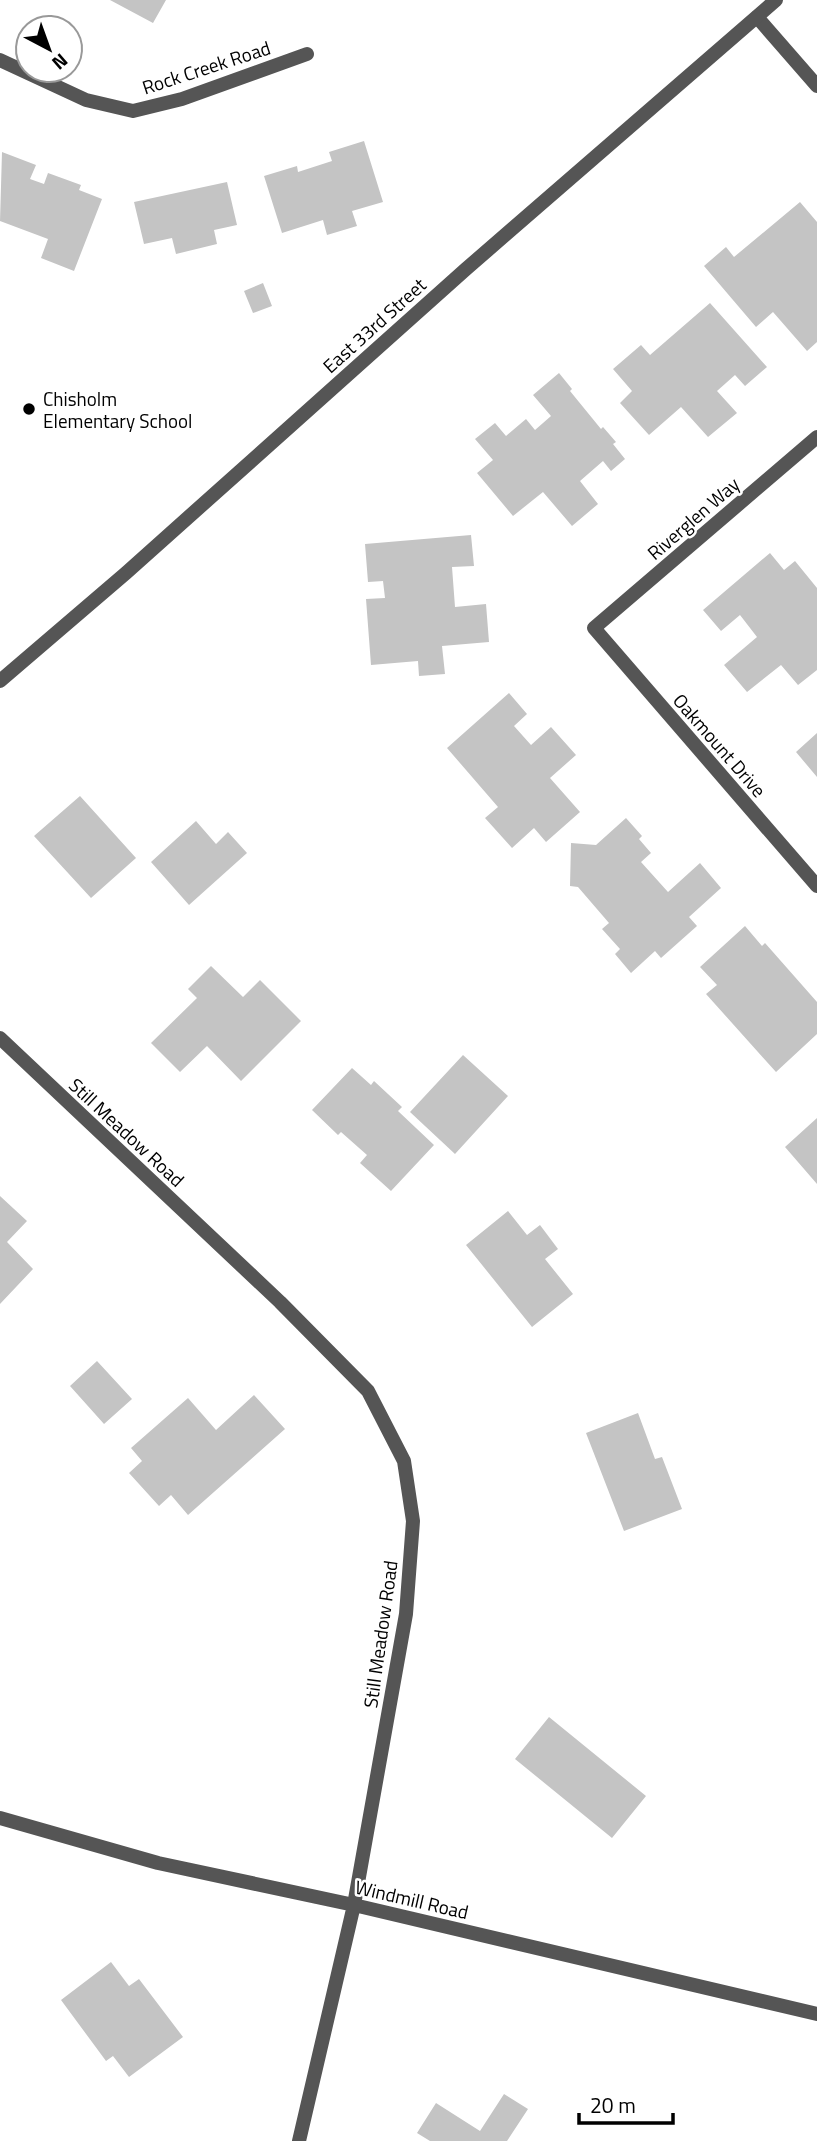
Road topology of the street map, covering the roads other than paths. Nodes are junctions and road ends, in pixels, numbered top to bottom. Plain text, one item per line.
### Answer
1 (776, 0) edge
2 (757, 17) junction
3 (307, 54) dead end
4 (0, 60) edge
5 (817, 86) edge
6 (817, 437) edge
7 (594, 628) joint
8 (0, 681) edge
9 (817, 886) edge
10 (0, 1038) edge
11 (0, 1818) edge
12 (354, 1905) junction
13 (817, 2014) edge
14 (299, 2141) edge

1 - 2 street, East 33rd Street
2 - 5 street
2 - 8 street, East 33rd Street
3 - 4 street, Rock Creek Road
6 - 7 street, Riverglen Way
7 - 9 street, Oakmount Drive
10 - 12 street, Still Meadow Road
11 - 12 street, Windmill Road
12 - 13 street, Windmill Road
12 - 14 street, Still Meadow Road

